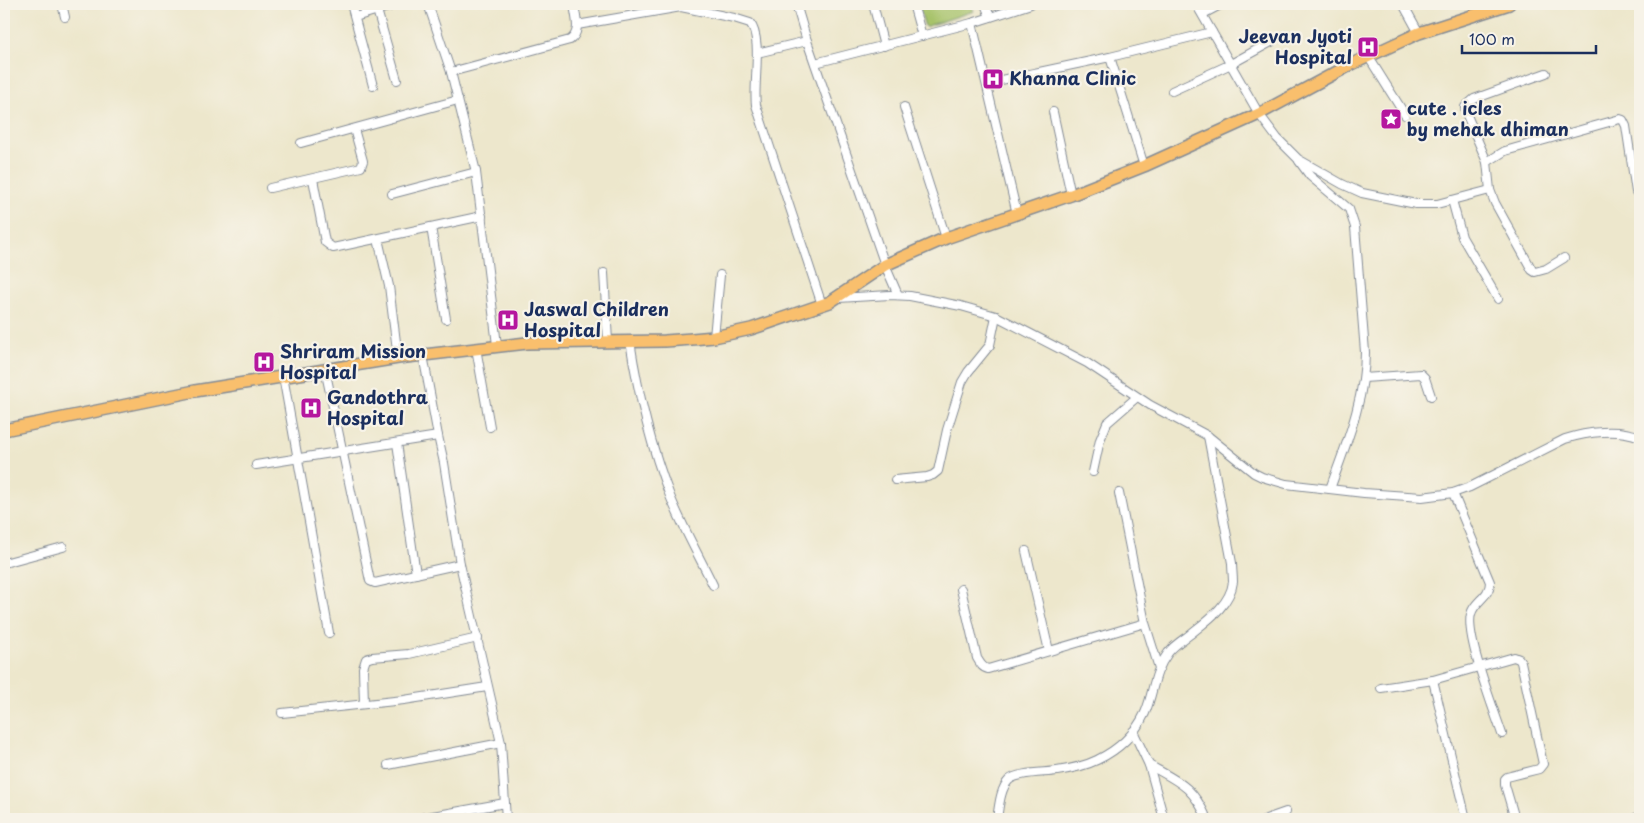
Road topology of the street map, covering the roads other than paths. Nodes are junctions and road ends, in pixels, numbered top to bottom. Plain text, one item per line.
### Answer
1 (62, 4) edge
2 (351, 4) edge
3 (398, 4) edge
4 (428, 4) edge
5 (574, 4) edge
6 (796, 4) edge
7 (873, 4) edge
8 (913, 4) edge
9 (985, 4) edge
10 (1030, 4) edge
11 (1196, 4) edge
12 (1222, 4) edge
13 (1403, 4) edge
14 (1509, 4) edge
15 (682, 5) edge
16 (377, 10) junction
17 (1203, 14) junction
18 (65, 17) dead end
19 (990, 17) junction
20 (355, 18) junction
21 (972, 23) junction
22 (577, 25) junction
23 (1212, 32) junction
24 (1419, 33) junction
25 (922, 36) junction
26 (807, 41) junction
27 (1271, 42) dead end
28 (884, 46) junction
29 (757, 53) junction
30 (1368, 56) junction
31 (1110, 57) junction
32 (815, 63) junction
33 (1231, 64) junction
34 (451, 72) junction
35 (1546, 73) dead end
36 (397, 80) dead end
37 (987, 83) junction
38 (373, 86) dead end
39 (1172, 91) dead end
40 (458, 100) junction
41 (904, 107) dead end
42 (1054, 112) dead end
43 (1259, 114) junction
44 (1405, 115) dead end
45 (354, 129) junction
46 (301, 144) dead end
47 (1298, 159) junction
48 (1487, 162) junction
49 (1144, 166) junction
50 (476, 172) junction
51 (313, 179) junction
52 (270, 188) dead end
53 (1490, 190) junction
54 (1636, 192) dead end
55 (392, 194) dead end
56 (1071, 194) junction
57 (1452, 200) junction
58 (1017, 214) junction
59 (482, 216) junction
60 (431, 227) junction
61 (378, 238) junction
62 (946, 238) junction
63 (1564, 258) dead end
64 (885, 265) junction
65 (604, 273) dead end
66 (720, 275) dead end
67 (898, 295) junction
68 (838, 298) junction
69 (1498, 299) dead end
70 (822, 305) junction
71 (996, 316) junction
72 (446, 319) dead end
73 (714, 337) junction
74 (608, 341) junction
75 (630, 341) junction
76 (497, 345) junction
77 (476, 348) junction
78 (424, 355) junction
79 (398, 358) junction
80 (325, 369) junction
81 (283, 376) junction
82 (1364, 378) junction
83 (1431, 396) dead end
84 (1137, 397) junction
85 (490, 427) dead end
86 (4, 430) edge
87 (438, 436) junction
88 (1208, 436) junction
89 (1640, 437) edge
90 (397, 443) junction
91 (343, 450) junction
92 (298, 458) junction
93 (256, 465) dead end
94 (1093, 472) dead end
95 (895, 480) dead end
96 (1330, 489) junction
97 (1119, 493) dead end
98 (1453, 493) junction
99 (63, 548) dead end
100 (1026, 551) dead end
101 (4, 563) edge
102 (460, 564) junction
103 (416, 574) junction
104 (713, 585) dead end
105 (961, 589) dead end
106 (1145, 623) junction
107 (329, 633) dead end
108 (478, 638) junction
109 (1049, 651) junction
110 (1480, 667) junction
111 (1159, 668) junction
112 (1433, 680) junction
113 (487, 687) junction
114 (1381, 688) dead end
115 (364, 704) junction
116 (282, 713) dead end
117 (1133, 731) junction
118 (1502, 734) dead end
119 (501, 743) junction
120 (388, 765) dead end
121 (1149, 765) junction
122 (505, 803) junction
123 (1286, 812) dead end
124 (1640, 816) edge
125 (416, 819) edge
126 (506, 819) edge
127 (997, 819) edge
128 (1164, 819) edge
129 (1207, 819) edge
130 (1266, 819) edge
131 (1464, 819) edge
132 (1515, 819) edge
133 (1633, 819) edge

1 - 18 street
2 - 20 street
3 - 16 street
4 - 34 street
5 - 22 street
6 - 26 street
7 - 28 street
8 - 25 street
9 - 19 street
10 - 19 street
11 - 17 street
12 - 17 street
13 - 24 street
14 - 24 main road
15 - 22 street
15 - 29 street
16 - 20 street
16 - 36 street
17 - 23 street
19 - 21 street
20 - 38 street
21 - 25 street
21 - 37 street
22 - 34 street
23 - 31 street
23 - 33 street
24 - 30 main road
25 - 28 street
26 - 29 street
26 - 32 street
27 - 33 street
28 - 32 street
29 - 70 street
30 - 43 main road
30 - 44 street
31 - 37 street
31 - 49 street
32 - 64 street
33 - 39 street
33 - 43 street
34 - 40 street
35 - 48 street
37 - 58 street
40 - 45 street
40 - 50 street
41 - 62 street
42 - 56 street
43 - 47 street
43 - 49 main road
45 - 46 street
45 - 51 street
47 - 57 street
47 - 82 street
48 - 53 street
48 - 54 street
49 - 56 main road
50 - 55 street
50 - 59 street
51 - 52 street
51 - 61 street
53 - 57 street
53 - 63 street
56 - 58 main road
57 - 69 street
58 - 62 main road
59 - 60 street
59 - 76 street
60 - 61 street
60 - 72 street
61 - 79 street
62 - 64 main road
64 - 67 street
64 - 68 main road
65 - 74 street
66 - 73 street
67 - 68 street
67 - 71 street
68 - 70 main road
70 - 73 main road
71 - 84 street
71 - 95 street
73 - 75 main road
74 - 75 main road
74 - 76 main road
75 - 104 street
76 - 77 main road
77 - 78 main road
77 - 85 street
78 - 79 main road
78 - 87 street
79 - 80 main road
80 - 81 main road
80 - 91 street
81 - 86 main road
81 - 92 street
82 - 83 street
82 - 96 street
84 - 88 street
84 - 94 street
87 - 90 street
87 - 102 street
88 - 96 street
88 - 111 street
89 - 98 street
90 - 91 street
90 - 103 street
91 - 92 street
91 - 103 street
92 - 93 street
92 - 107 street
96 - 98 street
97 - 106 street
98 - 110 street
99 - 101 street
100 - 109 street
102 - 103 street
102 - 108 street
105 - 109 street
106 - 109 street
106 - 111 street
108 - 113 street
108 - 115 street
110 - 112 street
110 - 118 street
110 - 132 street
111 - 117 street
112 - 114 street
112 - 131 street
113 - 115 street
113 - 119 street
115 - 116 street
117 - 121 street
117 - 127 street
119 - 120 street
119 - 122 street
121 - 128 street
121 - 129 street
122 - 125 street
122 - 126 street
123 - 130 street
124 - 133 street

